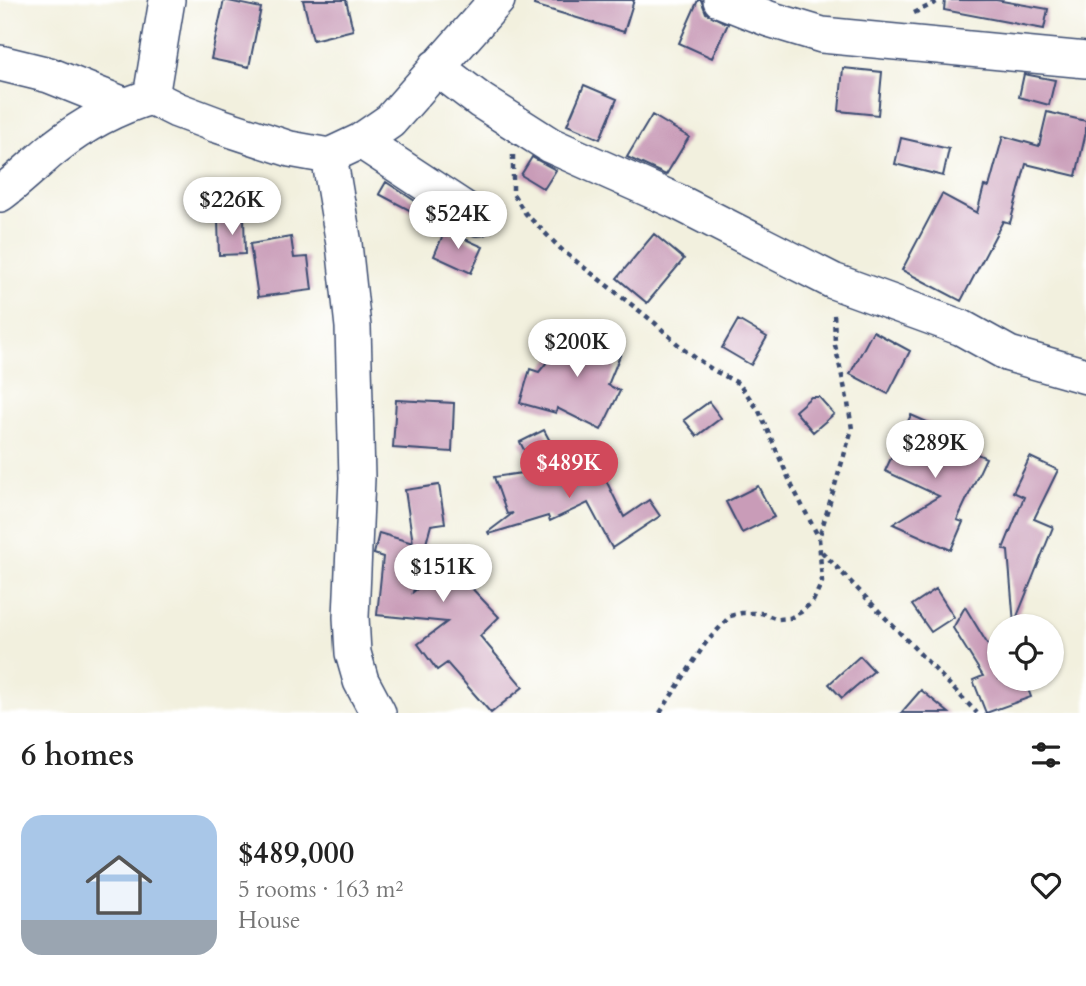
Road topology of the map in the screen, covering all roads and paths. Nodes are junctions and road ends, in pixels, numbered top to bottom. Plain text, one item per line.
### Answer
1 (167, 0) edge
2 (497, 0) edge
3 (721, 0) edge
4 (1086, 60) edge
5 (0, 63) edge
6 (436, 67) junction
7 (138, 101) junction
8 (515, 122) junction
9 (361, 141) junction
10 (329, 156) junction
11 (0, 194) edge
12 (478, 218) dead end
13 (834, 281) junction
14 (1086, 376) edge
15 (819, 538) junction
16 (821, 551) junction
17 (378, 713) edge
18 (660, 713) edge
19 (976, 713) edge

1 - 7 street
2 - 6 street
3 - 4 street
5 - 7 street
6 - 8 street
6 - 9 street
7 - 10 street
7 - 11 street
8 - 13 street
8 - 15 path
9 - 10 street
9 - 12 street
10 - 17 street
13 - 14 street
13 - 15 path
15 - 16 path
16 - 18 path
16 - 19 path

